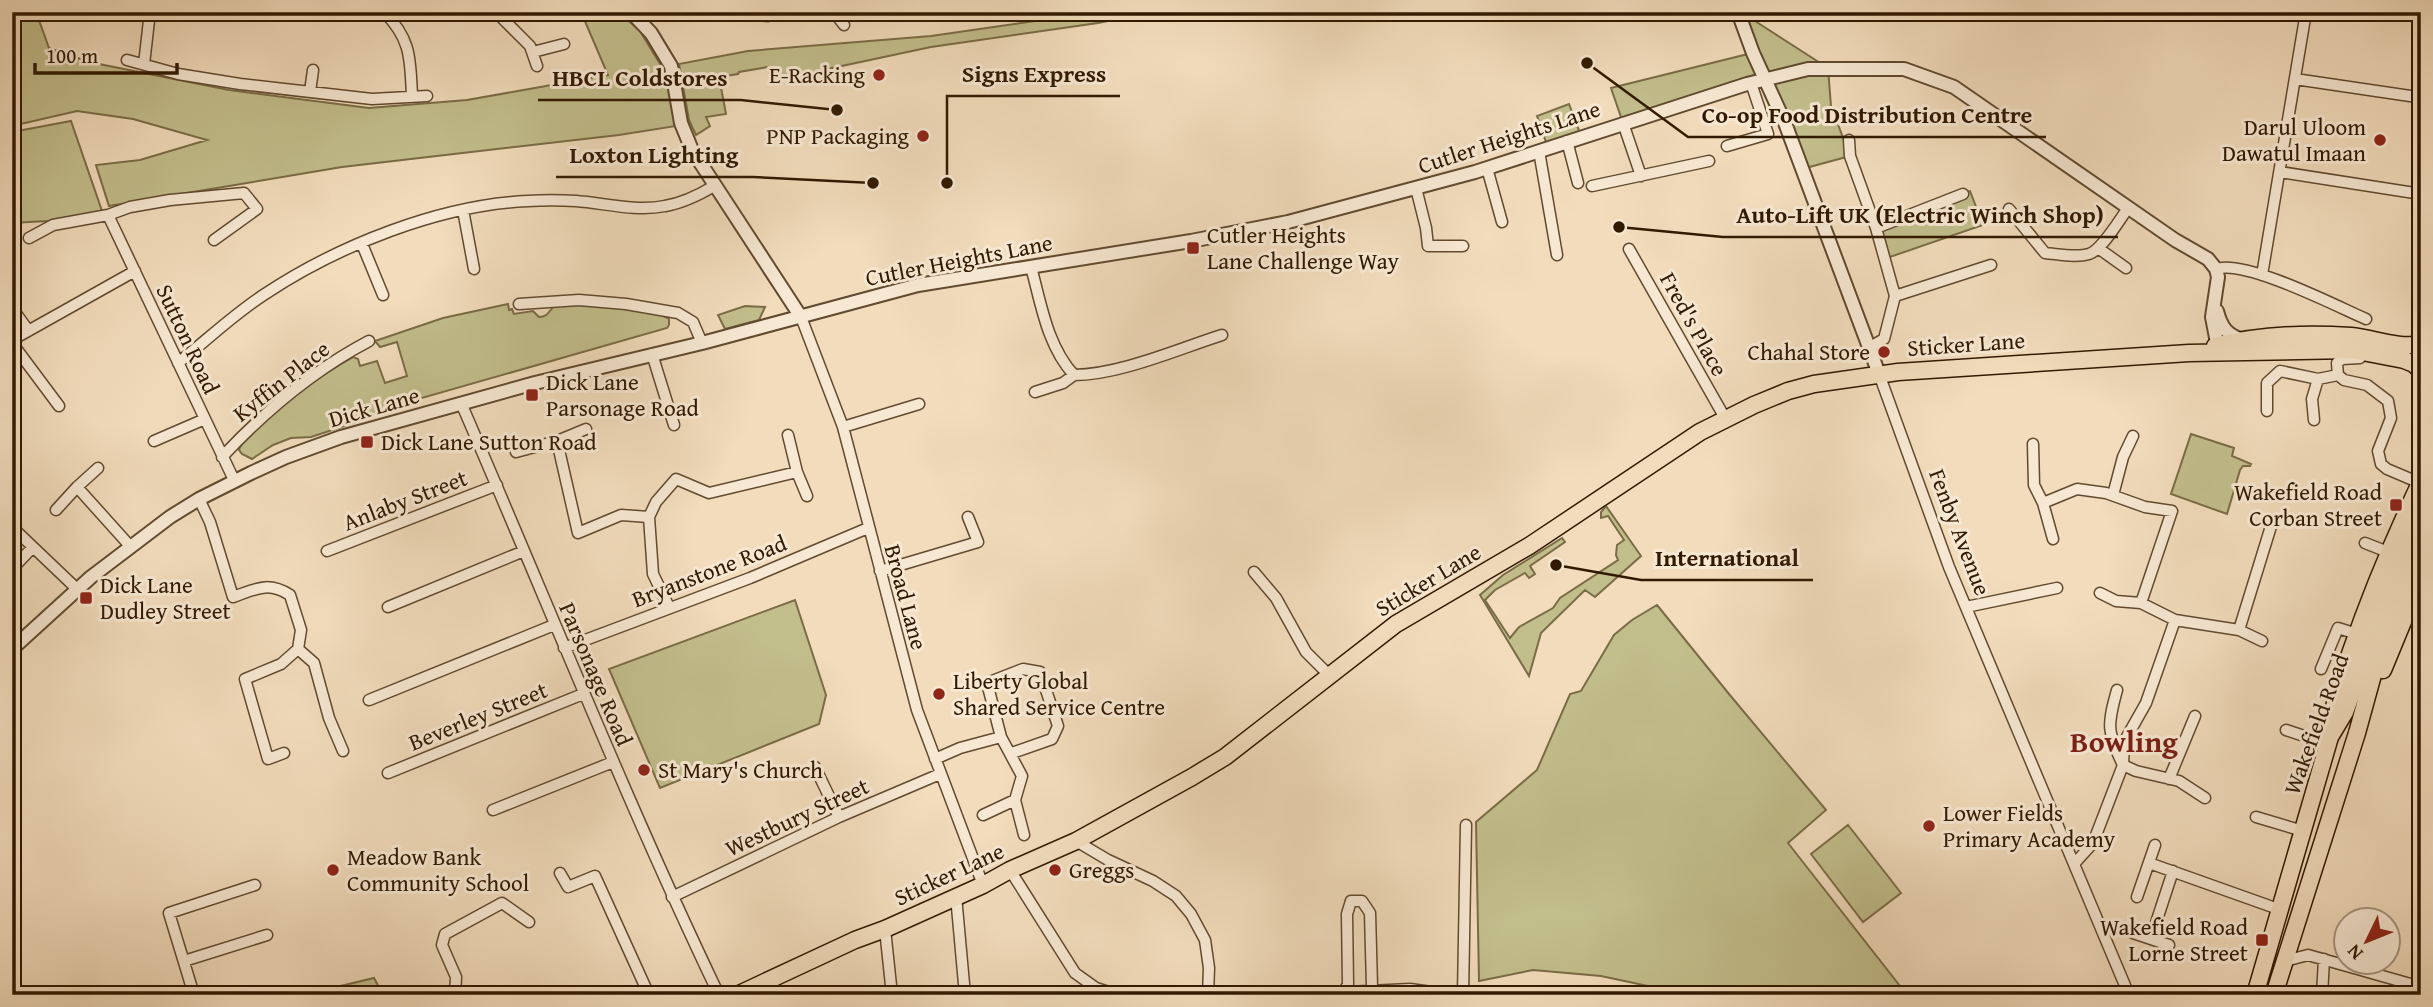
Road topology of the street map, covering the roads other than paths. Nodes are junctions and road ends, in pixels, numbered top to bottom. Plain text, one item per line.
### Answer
1 (150, 12) edge
2 (631, 12) edge
3 (752, 12) edge
4 (773, 12) edge
5 (834, 12) edge
6 (1738, 12) edge
7 (2306, 12) edge
8 (386, 13) edge
9 (498, 13) edge
10 (844, 25) dead end
11 (564, 44) dead end
12 (533, 52) junction
13 (128, 61) dead end
14 (144, 64) junction
15 (537, 66) dead end
16 (313, 70) dead end
17 (1765, 79) junction
18 (2295, 79) junction
19 (1751, 83) junction
20 (310, 92) junction
21 (412, 96) junction
22 (427, 96) dead end
23 (2417, 97) dead end
24 (1623, 123) junction
25 (1849, 140) dead end
26 (1567, 141) junction
27 (1727, 146) dead end
28 (1539, 151) junction
29 (1709, 162) dead end
30 (1488, 168) junction
31 (2280, 172) junction
32 (1642, 176) junction
33 (1578, 183) dead end
34 (714, 186) junction
35 (1592, 186) dead end
36 (1416, 188) junction
37 (1963, 194) dead end
38 (2421, 194) edge
39 (2128, 208) junction
40 (463, 209) junction
41 (2009, 209) dead end
42 (108, 215) junction
43 (1502, 222) dead end
44 (1876, 228) junction
45 (29, 238) dead end
46 (214, 240) dead end
47 (362, 244) junction
48 (1464, 246) dead end
49 (2098, 248) junction
50 (1629, 249) dead end
51 (1557, 255) dead end
52 (1991, 265) dead end
53 (1031, 267) junction
54 (2126, 268) dead end
55 (474, 269) dead end
56 (2216, 269) junction
57 (135, 271) junction
58 (2262, 275) junction
59 (383, 295) dead end
60 (1895, 296) junction
61 (519, 304) dead end
62 (2215, 304) junction
63 (12, 308) edge
64 (801, 317) junction
65 (2365, 319) dead end
66 (27, 330) junction
67 (1222, 335) dead end
68 (2244, 340) junction
69 (369, 341) dead end
70 (12, 342) edge
71 (702, 343) junction
72 (2421, 344) edge
73 (1870, 347) junction
74 (2218, 349) junction
75 (653, 354) junction
76 (2389, 355) junction
77 (178, 363) junction
78 (2421, 371) edge
79 (1879, 374) junction
80 (1074, 375) junction
81 (2338, 375) junction
82 (2318, 379) junction
83 (1035, 392) dead end
84 (461, 403) junction
85 (919, 404) dead end
86 (59, 406) dead end
87 (2267, 411) dead end
88 (1725, 418) junction
89 (205, 419) junction
90 (2314, 420) dead end
91 (674, 425) dead end
92 (843, 427) junction
93 (586, 429) dead end
94 (788, 435) dead end
95 (2133, 436) dead end
96 (154, 441) dead end
97 (557, 441) junction
98 (2033, 444) dead end
99 (516, 452) dead end
100 (222, 457) junction
101 (98, 468) dead end
102 (797, 472) junction
103 (234, 481) junction
104 (2420, 482) edge
105 (497, 485) junction
106 (77, 487) junction
107 (2112, 495) junction
108 (807, 496) dead end
109 (199, 499) junction
110 (2043, 503) junction
111 (56, 510) dead end
112 (2421, 513) edge
113 (649, 517) junction
114 (968, 517) dead end
115 (2272, 523) dead end
116 (12, 527) edge
117 (868, 528) junction
118 (2053, 539) dead end
119 (2365, 543) dead end
120 (2421, 544) edge
121 (130, 546) junction
122 (33, 547) junction
123 (327, 551) dead end
124 (524, 551) junction
125 (2388, 552) junction
126 (12, 569) edge
127 (880, 571) junction
128 (1254, 572) dead end
129 (2421, 578) edge
130 (2057, 588) dead end
131 (77, 589) junction
132 (2100, 593) dead end
133 (2417, 598) edge
134 (2141, 603) junction
135 (388, 607) dead end
136 (669, 607) junction
137 (1966, 607) junction
138 (2175, 620) junction
139 (554, 625) junction
140 (2239, 630) junction
141 (2357, 635) junction
142 (2262, 641) dead end
143 (564, 648) junction
144 (12, 649) edge
145 (298, 649) junction
146 (2322, 669) dead end
147 (1329, 675) junction
148 (2117, 690) dead end
149 (583, 694) junction
150 (369, 700) dead end
151 (2195, 716) dead end
152 (2286, 730) dead end
153 (2357, 733) junction
154 (1001, 737) junction
155 (2329, 740) junction
156 (343, 751) dead end
157 (1012, 753) junction
158 (284, 754) dead end
159 (935, 759) junction
160 (613, 762) junction
161 (2123, 765) junction
162 (815, 767) dead end
163 (388, 773) dead end
164 (940, 774) junction
165 (2169, 779) junction
166 (2205, 798) dead end
167 (1015, 800) junction
168 (493, 810) dead end
169 (983, 815) dead end
170 (839, 817) junction
171 (2256, 817) dead end
172 (1466, 825) dead end
173 (2303, 831) junction
174 (1024, 835) dead end
175 (1076, 841) junction
176 (2155, 845) dead end
177 (2149, 863) junction
178 (2074, 864) junction
179 (1010, 870) junction
180 (2173, 871) junction
181 (560, 873) dead end
182 (255, 885) dead end
183 (983, 885) junction
184 (956, 896) junction
185 (672, 897) junction
186 (2137, 897) dead end
187 (2281, 910) junction
188 (528, 922) dead end
189 (885, 929) junction
190 (2133, 933) dead end
191 (267, 934) dead end
192 (2293, 935) junction
193 (2151, 938) junction
194 (2169, 945) dead end
195 (2308, 955) junction
196 (2324, 959) junction
197 (184, 961) junction
198 (2285, 961) junction
199 (2421, 987) edge
200 (1376, 990) junction
201 (1343, 992) junction
202 (194, 995) edge
203 (455, 995) edge
204 (575, 995) edge
205 (593, 995) edge
206 (649, 995) edge
207 (719, 995) edge
208 (737, 995) edge
209 (892, 995) edge
210 (965, 995) edge
211 (1118, 995) edge
212 (1208, 995) edge
213 (1287, 995) edge
214 (1453, 995) edge
215 (1463, 995) edge
216 (2129, 995) edge
217 (2255, 995) edge
218 (2274, 995) edge
219 (2322, 995) edge

1 - 14 street
2 - 34 street
3 - 4 street
5 - 10 street
6 - 17 street, Fenby Avenue
7 - 18 street
8 - 21 street
9 - 12 street
11 - 12 street
12 - 15 street
13 - 14 street
14 - 20 street
16 - 20 street
17 - 19 street, Cutler Heights Lane
17 - 39 street, Cutler Heights Lane
17 - 73 street, Fenby Avenue
18 - 23 street
18 - 31 street
19 - 24 street, Cutler Heights Lane
19 - 27 street
20 - 21 street
21 - 22 street
24 - 26 street, Cutler Heights Lane
24 - 32 street
25 - 44 street
26 - 28 street, Cutler Heights Lane
26 - 33 street
28 - 30 street, Cutler Heights Lane
28 - 51 street
29 - 32 street
30 - 36 street, Cutler Heights Lane
30 - 43 street
31 - 38 street
31 - 58 street
32 - 35 street
34 - 40 street
34 - 64 street
36 - 48 street
36 - 53 street, Cutler Heights Lane
37 - 44 street
39 - 49 street
39 - 56 street, Cutler Heights Lane
40 - 47 street
40 - 55 street
41 - 49 street
42 - 45 street
42 - 46 street
42 - 57 street, Sutton Road
44 - 60 street
47 - 59 street
47 - 77 street
49 - 54 street
50 - 88 street, Fred's Place
52 - 60 street
53 - 64 street, Cutler Heights Lane
53 - 80 street
56 - 58 street
56 - 62 street
57 - 66 street
57 - 77 street, Sutton Road
58 - 65 street
60 - 73 street
61 - 71 street
62 - 68 street
62 - 74 street
63 - 66 street
64 - 71 street, Dick Lane
64 - 92 street, Broad Lane
66 - 70 street
67 - 80 street
68 - 72 main road, Sticker Lane
68 - 74 main road, Sticker Lane
69 - 100 street, Kyffin Place
70 - 86 street
71 - 75 street, Dick Lane
73 - 79 street, Fenby Avenue
74 - 76 main road, Sticker Lane
74 - 79 main road, Sticker Lane
75 - 84 street, Dick Lane
75 - 91 street
76 - 78 main road, Sticker Lane
76 - 81 street
77 - 89 street, Sutton Road
79 - 88 main road, Sticker Lane
79 - 137 street, Fenby Avenue
80 - 83 street
81 - 82 street
81 - 104 street
82 - 87 street
82 - 90 street
84 - 103 street, Dick Lane
84 - 105 street, Parsonage Road
85 - 92 street
88 - 147 main road, Sticker Lane
89 - 96 street
89 - 100 street, Sutton Road
92 - 117 street, Broad Lane
93 - 97 street
94 - 102 street
95 - 107 street
97 - 99 street
97 - 113 street
98 - 110 street
100 - 103 street, Sutton Road
101 - 106 street
102 - 108 street
102 - 113 street
103 - 109 street, Dick Lane
104 - 125 main road
105 - 123 street, Anlaby Street
105 - 124 street, Parsonage Road
106 - 111 street
106 - 121 street
107 - 110 street
107 - 134 street
109 - 121 street, Dick Lane
109 - 145 street
110 - 118 street
112 - 155 main road, Wakefield Road
113 - 136 street
114 - 127 street
115 - 140 street
116 - 122 street
117 - 127 street, Broad Lane
117 - 136 street, Bryanstone Road
119 - 125 street
120 - 153 main road, Wakefield Road
121 - 131 street, Dick Lane
122 - 126 street
122 - 131 street
124 - 135 street
124 - 139 street, Parsonage Road
125 - 141 main road
127 - 159 street, Broad Lane
128 - 147 street
129 - 133 main road
130 - 137 street
131 - 144 street, Dick Lane
132 - 134 street
133 - 153 main road
134 - 138 street
136 - 143 street, Bryanstone Road
137 - 178 street, Fenby Avenue
138 - 140 street
138 - 161 street
139 - 143 street, Parsonage Road
139 - 150 street
140 - 142 street
141 - 146 street
141 - 155 main road
143 - 149 street, Parsonage Road
145 - 156 street
145 - 158 street
147 - 175 main road, Sticker Lane
148 - 161 street
149 - 160 street, Parsonage Road
149 - 163 street, Beverley Street
151 - 165 street
152 - 155 street
153 - 192 main road, Wakefield Road
154 - 157 street
154 - 157 street
154 - 159 street
155 - 173 main road, Wakefield Road
157 - 167 street
159 - 164 street, Broad Lane
160 - 168 street
160 - 185 street, Parsonage Road
161 - 165 street
161 - 178 street
162 - 170 street
164 - 170 street, Westbury Street
164 - 183 street, Broad Lane
165 - 166 street
167 - 169 street
167 - 174 street
170 - 185 street, Westbury Street
171 - 173 street
172 - 215 street
173 - 187 main road, Wakefield Road
175 - 179 main road, Sticker Lane
175 - 212 street
176 - 177 street
177 - 180 street
177 - 186 street
178 - 216 street, Fenby Avenue
179 - 183 main road, Sticker Lane
179 - 211 street
180 - 187 street
180 - 193 street
181 - 206 street
182 - 197 street
183 - 184 main road, Sticker Lane
184 - 189 main road, Sticker Lane
184 - 210 street
185 - 207 street, Parsonage Road
187 - 217 main road, Wakefield Road
188 - 203 street
189 - 208 main road, Sticker Lane
189 - 209 street
190 - 193 street
191 - 197 street
192 - 195 street
192 - 198 main road, Wakefield Road
193 - 194 street
195 - 196 street
195 - 198 street
196 - 199 street
196 - 219 street
197 - 202 street
198 - 218 main road, Wakefield Road
200 - 201 street
200 - 201 street
200 - 214 street
201 - 213 street
204 - 205 street

